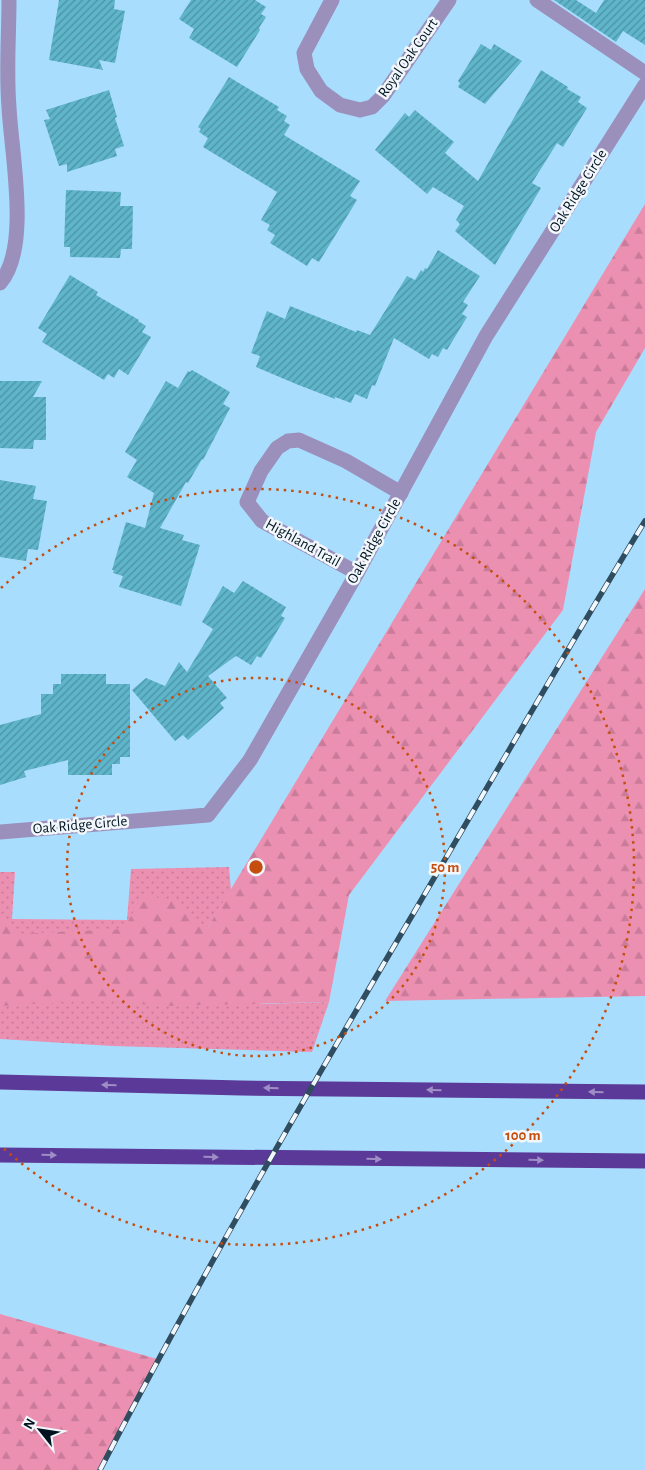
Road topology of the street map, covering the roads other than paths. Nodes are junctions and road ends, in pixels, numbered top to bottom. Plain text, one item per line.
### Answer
1 (10, 0) edge
2 (332, 0) edge
3 (449, 0) edge
4 (537, 0) edge
5 (645, 73) edge
6 (645, 85) edge
7 (0, 283) edge
8 (401, 493) junction
9 (357, 573) junction
10 (0, 832) edge
11 (0, 1082) edge
12 (645, 1092) edge
13 (0, 1155) edge
14 (645, 1162) edge

1 - 7 street
2 - 3 street, Royal Oak Court
4 - 5 street
6 - 8 street, Oak Ridge Circle
8 - 9 street, Oak Ridge Circle
8 - 9 street, Highland Trail
9 - 10 street, Oak Ridge Circle
12 -> 11 highway
13 -> 14 highway

